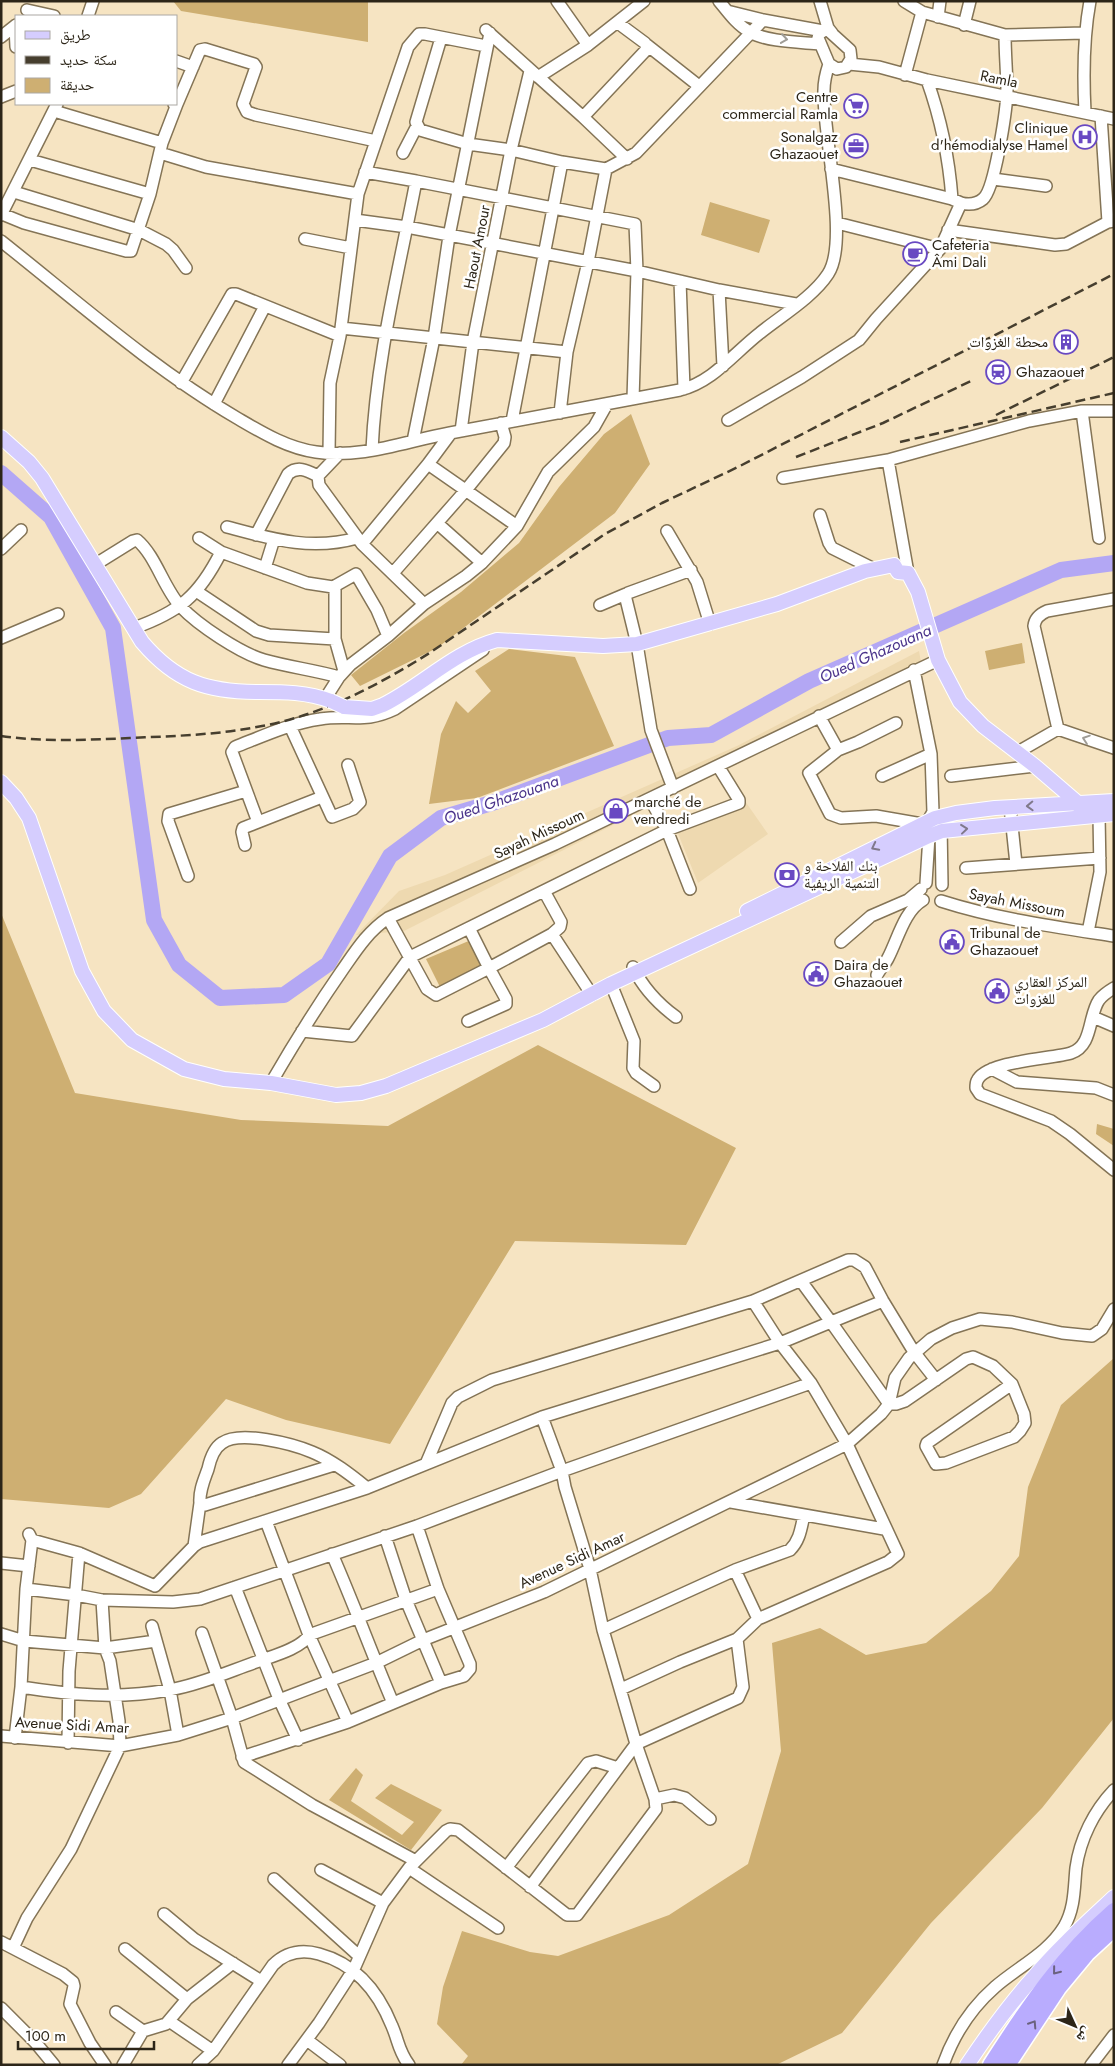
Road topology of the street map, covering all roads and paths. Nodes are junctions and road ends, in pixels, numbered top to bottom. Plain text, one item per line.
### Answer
1 (93, 1) edge
2 (557, 1) edge
3 (719, 1) edge
4 (820, 1) edge
5 (904, 1) edge
6 (940, 1) edge
7 (970, 1) edge
8 (1090, 1) edge
9 (640, 2) edge
10 (27, 9) edge
11 (727, 11) junction
12 (922, 12) junction
13 (50, 15) edge
14 (88, 15) edge
15 (938, 17) junction
16 (762, 20) junction
17 (618, 23) junction
18 (964, 25) junction
19 (15, 26) edge
20 (828, 30) junction
21 (750, 32) junction
22 (1084, 33) junction
23 (1005, 35) junction
24 (1, 37) edge
25 (441, 38) junction
26 (646, 44) junction
27 (820, 44) junction
28 (588, 45) junction
29 (486, 46) junction
30 (850, 50) junction
31 (178, 62) edge
32 (828, 64) junction
33 (849, 64) junction
34 (193, 67) junction
35 (879, 67) junction
36 (534, 74) junction
37 (905, 74) junction
38 (927, 80) junction
39 (699, 86) junction
40 (15, 91) edge
41 (1007, 96) junction
42 (1, 97) edge
43 (178, 98) edge
44 (175, 105) edge
45 (55, 108) edge
46 (1085, 112) junction
47 (1101, 116) junction
48 (583, 117) junction
49 (1114, 119) edge
50 (417, 126) junction
51 (376, 141) junction
52 (468, 144) junction
53 (161, 148) junction
54 (511, 150) junction
55 (403, 153) dead end
56 (626, 159) junction
57 (30, 160) junction
58 (562, 162) junction
59 (606, 169) junction
60 (831, 169) junction
61 (365, 172) junction
62 (993, 179) junction
63 (416, 181) junction
64 (1046, 186) dead end
65 (458, 189) junction
66 (14, 192) junction
67 (150, 194) junction
68 (358, 194) junction
69 (502, 198) junction
70 (956, 201) junction
71 (554, 207) junction
72 (2, 215) edge
73 (596, 216) junction
74 (355, 220) junction
75 (1111, 221) edge
76 (837, 222) junction
77 (407, 227) junction
78 (139, 230) junction
79 (948, 230) junction
80 (449, 236) junction
81 (305, 239) dead end
82 (1, 241) edge
83 (493, 244) junction
84 (351, 248) junction
85 (940, 249) junction
86 (544, 253) junction
87 (588, 262) junction
88 (186, 268) dead end
89 (637, 271) junction
90 (680, 281) junction
91 (719, 290) junction
92 (796, 304) junction
93 (265, 306) junction
94 (340, 332) junction
95 (387, 332) junction
96 (434, 338) junction
97 (473, 342) junction
98 (526, 348) junction
99 (567, 352) junction
100 (723, 366) junction
101 (181, 383) junction
102 (684, 389) junction
103 (633, 399) junction
104 (214, 404) junction
105 (607, 404) junction
106 (1082, 411) junction
107 (1114, 411) edge
108 (560, 412) junction
109 (728, 420) dead end
110 (507, 422) junction
111 (456, 432) junction
112 (1, 437) edge
113 (413, 441) junction
114 (372, 450) junction
115 (334, 453) junction
116 (888, 460) junction
117 (428, 464) junction
118 (318, 476) junction
119 (783, 478) dead end
120 (466, 490) junction
121 (820, 514) dead end
122 (437, 524) junction
123 (516, 526) junction
124 (227, 527) dead end
125 (21, 530) dead end
126 (667, 531) dead end
127 (256, 535) junction
128 (199, 538) dead end
129 (1099, 538) dead end
130 (274, 540) junction
131 (360, 541) junction
132 (1, 549) edge
133 (221, 552) junction
134 (482, 563) junction
135 (96, 564) junction
136 (894, 565) junction
137 (265, 568) junction
138 (691, 570) junction
139 (393, 573) junction
140 (908, 573) junction
141 (333, 587) junction
142 (196, 591) junction
143 (626, 594) junction
144 (1114, 598) edge
145 (424, 604) junction
146 (600, 605) dead end
147 (180, 607) junction
148 (58, 614) dead end
149 (710, 624) junction
150 (134, 628) junction
151 (388, 636) junction
152 (1, 638) edge
153 (335, 639) junction
154 (513, 640) junction
155 (636, 644) junction
156 (938, 660) junction
157 (914, 670) junction
158 (337, 677) junction
159 (328, 700) junction
160 (819, 716) junction
161 (896, 723) dead end
162 (290, 726) junction
163 (1058, 729) junction
164 (1114, 748) edge
165 (838, 750) junction
166 (1018, 752) junction
167 (930, 754) junction
168 (348, 765) dead end
169 (718, 766) junction
170 (1035, 766) junction
171 (882, 776) dead end
172 (951, 776) dead end
173 (1, 782) edge
174 (673, 788) junction
175 (246, 791) junction
176 (322, 797) junction
177 (650, 799) junction
178 (1114, 801) edge
179 (1070, 805) junction
180 (1010, 807) junction
181 (1114, 814) edge
182 (1099, 815) junction
183 (258, 822) junction
184 (932, 823) junction
185 (1011, 824) junction
186 (667, 830) junction
187 (245, 846) dead end
188 (1100, 858) junction
189 (1016, 864) junction
190 (966, 868) dead end
191 (188, 876) dead end
192 (942, 885) junction
193 (690, 889) dead end
194 (544, 891) junction
195 (923, 891) junction
196 (941, 901) junction
197 (388, 918) junction
198 (469, 928) junction
199 (1088, 932) junction
200 (552, 934) junction
201 (1114, 936) edge
202 (841, 942) dead end
203 (410, 957) junction
204 (488, 968) junction
205 (634, 970) junction
206 (877, 974) dead end
207 (611, 984) junction
208 (1114, 988) edge
209 (590, 992) junction
210 (676, 1017) dead end
211 (1093, 1017) junction
212 (468, 1021) dead end
213 (1114, 1026) edge
214 (302, 1030) junction
215 (992, 1069) junction
216 (271, 1083) junction
217 (654, 1086) dead end
218 (1114, 1095) edge
219 (1114, 1170) edge
220 (801, 1281) junction
221 (753, 1300) junction
222 (883, 1301) junction
223 (1114, 1309) edge
224 (831, 1322) junction
225 (780, 1342) junction
226 (914, 1352) junction
227 (936, 1380) junction
228 (812, 1382) junction
229 (1012, 1384) junction
230 (889, 1404) junction
231 (542, 1417) junction
232 (847, 1444) junction
233 (426, 1464) junction
234 (334, 1465) junction
235 (562, 1471) junction
236 (367, 1488) junction
237 (731, 1502) junction
238 (200, 1503) junction
239 (804, 1515) junction
240 (266, 1522) junction
241 (417, 1526) junction
242 (884, 1529) junction
243 (385, 1536) junction
244 (194, 1546) junction
245 (79, 1553) junction
246 (332, 1554) junction
247 (1, 1563) edge
248 (29, 1566) junction
249 (590, 1569) junction
250 (735, 1570) junction
251 (284, 1571) junction
252 (155, 1586) junction
253 (235, 1587) junction
254 (26, 1589) junction
255 (438, 1589) junction
256 (76, 1595) junction
257 (102, 1600) junction
258 (406, 1600) junction
259 (158, 1601) junction
260 (359, 1616) junction
261 (758, 1619) junction
262 (152, 1626) dead end
263 (454, 1628) junction
264 (603, 1630) junction
265 (202, 1633) dead end
266 (1, 1634) edge
267 (309, 1635) junction
268 (737, 1639) junction
269 (423, 1640) junction
270 (24, 1641) junction
271 (156, 1641) junction
272 (70, 1645) junction
273 (105, 1648) junction
274 (264, 1660) junction
275 (376, 1663) junction
276 (217, 1676) junction
277 (329, 1681) junction
278 (441, 1683) junction
279 (21, 1687) junction
280 (621, 1689) junction
281 (170, 1690) junction
282 (68, 1694) junction
283 (115, 1696) junction
284 (279, 1699) junction
285 (393, 1703) junction
286 (232, 1718) junction
287 (348, 1722) junction
288 (178, 1735) junction
289 (1, 1736) edge
290 (15, 1738) junction
291 (298, 1740) junction
292 (68, 1743) junction
293 (636, 1744) junction
294 (120, 1746) junction
295 (242, 1757) junction
296 (618, 1768) junction
297 (1114, 1790) edge
298 (655, 1799) junction
299 (710, 1819) dead end
300 (412, 1865) junction
301 (506, 1868) junction
302 (321, 1870) dead end
303 (274, 1879) dead end
304 (530, 1887) junction
305 (1114, 1897) edge
306 (383, 1903) junction
307 (1114, 1911) edge
308 (164, 1914) dead end
309 (498, 1928) dead end
310 (1114, 1928) edge
311 (1, 1942) edge
312 (13, 1948) junction
313 (125, 1949) dead end
314 (359, 1956) junction
315 (233, 1963) junction
316 (354, 1970) junction
317 (261, 1981) junction
318 (187, 1999) junction
319 (1, 2008) edge
320 (116, 2012) dead end
321 (169, 2021) junction
322 (143, 2031) junction
323 (1114, 2036) edge
324 (307, 2040) junction
325 (213, 2051) junction
326 (54, 2065) edge
327 (105, 2065) edge
328 (122, 2065) edge
329 (198, 2065) edge
330 (288, 2065) edge
331 (340, 2065) edge
332 (408, 2065) edge
333 (943, 2065) edge
334 (967, 2065) edge
335 (991, 2065) edge
336 (1007, 2065) edge
337 (1091, 2065) edge

1 - 14 street
2 - 28 street
3 - 11 street
4 - 20 street
5 - 12 street
6 - 15 street
7 - 18 street
8 - 22 street
9 - 17 street
10 - 13 street
11 - 16 street
11 - 21 street
12 - 15 street
12 - 37 street
15 - 18 street
16 - 20 street
16 - 21 street
17 - 26 street
17 - 28 street
18 - 23 street
19 - 24 street
20 - 27 street
20 - 30 street
21 -> 27 street
21 - 39 street
22 - 23 street
22 - 46 street
23 - 41 street
25 - 29 street
25 - 50 street
25 - 51 street
26 - 39 street
26 - 48 street
27 - 32 street
28 - 36 street
29 - 36 street
29 - 52 street
30 - 33 street
30 - 35 street
31 - 34 street
32 - 33 street
32 - 60 street
33 - 35 street
34 - 43 street
34 - 51 street
35 - 37 street, Ramla
36 - 48 street
36 - 54 street, Haout Amour
37 - 38 street, Ramla
38 - 41 street, Ramla
38 - 70 street
39 - 56 street
40 - 42 street
41 - 46 street, Ramla
41 - 62 street
44 - 53 street
45 - 53 street
45 - 57 street
46 - 47 street, Ramla
47 - 49 street, Ramla
47 - 75 street
48 - 56 street
50 - 52 street
50 - 55 street
51 - 61 street
52 - 54 street
52 - 65 street
53 - 67 street
53 - 68 street
54 - 58 street
54 - 69 street, Haout Amour
56 - 59 street
57 - 66 street
57 - 67 street
58 - 59 street
58 - 71 street
59 - 73 street
60 - 70 street
60 - 76 street
61 - 63 street
61 - 68 street
62 - 64 street
62 - 70 street
63 - 65 street
63 - 77 street
65 - 69 street
65 - 80 street
66 - 72 street
66 - 78 street
67 - 78 street
68 - 74 street
69 - 71 street
69 - 83 street, Haout Amour
70 - 79 street
71 - 73 street
71 - 86 street
72 - 78 street
73 - 87 street
73 - 89 street
74 - 77 street
74 - 84 street
75 - 79 street
76 - 85 street
76 - 92 street
77 - 80 street
77 - 95 street
78 - 88 street
79 - 85 street
80 - 83 street
80 - 96 street
81 - 84 street
82 - 101 street
83 - 86 street
83 - 97 street, Haout Amour
84 - 94 street
85 - 109 street
86 - 87 street
86 - 98 street
87 - 89 street
87 - 99 street
89 - 90 street
89 - 103 street
90 - 91 street
90 - 102 street
91 - 92 street
91 - 100 street
92 - 100 street
93 - 94 street
93 - 101 street
93 - 104 street
94 - 95 street
94 - 115 street
95 - 96 street
95 - 114 street
96 - 97 street
96 - 113 street
97 - 98 street
97 - 111 street, Haout Amour
98 - 99 street
98 - 110 street
99 - 108 street
100 - 102 street
101 - 104 street
102 - 103 street
103 - 105 street
104 - 115 street
105 - 108 street
105 - 123 street
106 - 107 street
106 - 116 street
106 - 129 street
108 - 110 street
110 - 111 street
110 - 120 street
111 - 113 street
111 - 117 street
112 - 135 main road
113 - 114 street
114 - 115 street
115 - 118 street
116 - 119 street
116 - 140 street
117 - 120 street
117 - 131 street
118 - 127 street
118 - 131 street
120 - 122 street
120 - 123 street
121 - 136 street
122 - 134 street
122 - 139 street
123 - 134 street
124 - 127 street
125 - 132 street
126 - 138 street
127 - 130 street
128 - 133 street
130 - 131 street
130 - 137 street
131 - 139 street
133 - 137 street
133 - 142 street
134 - 145 street
135 - 147 street
135 - 150 main road
136 - 140 main road
136 - 149 main road
137 - 141 street
138 - 143 street
138 - 149 street
139 - 145 street
140 - 156 main road
141 - 151 street
141 - 153 street
142 - 147 street
142 - 153 street
143 - 146 street
143 - 155 street
144 - 163 street
145 - 151 street
147 - 150 street
147 - 158 street
148 - 152 street
149 - 155 main road
150 - 159 main road
151 - 158 street
153 - 158 street
154 - 155 main road
154 - 159 main road, bridge
154 - 162 street
155 - 174 street
156 - 157 street, Sayah Missoum
156 - 166 main road
157 - 160 street, Sayah Missoum
157 - 167 street
158 - 159 street
160 - 165 street
160 - 169 street, Sayah Missoum
161 - 165 street
162 - 175 street
162 - 176 street
164 -> 163 street
163 - 166 street
165 - 184 street
166 - 170 main road
167 - 171 street
167 - 184 street
168 - 176 street
169 - 174 street, Sayah Missoum
169 - 186 street
170 - 172 street
170 - 179 main road
173 - 216 main road
174 - 177 street, Sayah Missoum
175 - 183 street
175 - 191 street
176 - 183 street
177 - 186 street
177 - 197 street, Sayah Missoum
178 - 179 main road
179 -> 180 main road
179 - 182 main road
179 - 185 main road
180 - 184 main road
180 - 185 street
181 - 182 main road
182 - 188 street
183 - 187 street
184 -> 185 main road
184 - 192 street
184 - 195 street
184 - 205 main road
185 - 189 street
186 - 193 street
186 - 194 street
188 - 189 street, Sayah Missoum
188 - 199 street
189 - 190 street, Sayah Missoum
192 - 195 street
192 - 196 street
194 - 198 street
194 - 200 street
195 - 196 street
195 - 202 street
195 - 206 street
196 - 199 street, Sayah Missoum
197 - 203 street
197 - 214 street, Sayah Missoum
198 - 203 street
198 - 204 street
199 - 201 street, Sayah Missoum
200 - 204 street
200 - 209 street
203 - 204 street
203 - 214 street
204 - 212 street
205 - 207 main road
205 - 209 main road
205 - 210 street
207 - 209 main road
207 - 217 street
208 - 211 street
209 - 216 main road
211 - 213 street
211 - 215 street
214 - 216 street, Sayah Missoum
215 - 218 street
215 - 219 street
220 - 221 street
220 - 222 street
220 - 224 street
221 - 225 street
221 - 233 street
222 - 224 street
222 - 226 street
223 - 226 street
224 - 225 street
224 - 230 street
225 - 228 street
225 - 231 street
226 - 227 street
226 - 230 street
227 - 229 street
227 - 230 street
228 - 232 street
228 - 235 street
229 - 229 street
230 - 232 street, Avenue Sidi Amar
231 - 233 street
231 - 235 street
232 - 237 street, Avenue Sidi Amar
232 - 242 street
233 - 236 street
234 - 236 street
234 - 238 street
234 - 238 street
235 - 241 street
235 - 249 street
236 - 240 street
237 - 239 street
237 - 249 street, Avenue Sidi Amar
238 - 244 street
239 - 242 street
239 - 250 street
240 - 244 street
240 - 251 street
241 - 243 street
241 - 255 street
242 - 261 street
243 - 246 street
243 - 258 street
244 - 252 street
245 - 248 street
245 - 252 street
245 - 256 street
246 - 251 street
246 - 260 street
247 - 248 street
248 - 254 street
249 - 263 street, Avenue Sidi Amar
249 - 264 street
250 - 261 street
250 - 264 street
251 - 253 street
251 - 267 street
252 - 259 street
253 - 259 street
253 - 274 street
254 - 256 street
254 - 270 street
255 - 258 street
255 - 263 street
256 - 257 street
256 - 272 street
257 - 259 street
257 - 273 street
258 - 260 street
258 - 269 street
260 - 267 street
260 - 275 street
261 - 268 street
262 - 271 street
263 - 269 street, Avenue Sidi Amar
263 - 278 street
264 - 280 street
265 - 276 street
266 - 270 street
267 - 274 street
267 - 277 street
268 - 280 street
268 - 293 street
269 - 275 street, Avenue Sidi Amar
269 - 278 street
270 - 272 street
270 - 279 street
271 - 273 street
271 - 281 street
272 - 273 street
272 - 282 street
273 - 283 street
274 - 276 street
274 - 284 street
275 - 277 street, Avenue Sidi Amar
275 - 285 street
276 - 281 street
276 - 286 street
277 - 284 street, Avenue Sidi Amar
277 - 287 street
278 - 285 street
279 - 282 street
279 - 290 street
280 - 293 street
281 - 283 street
281 - 288 street
282 - 283 street
282 - 292 street
283 - 294 street
284 - 286 street, Avenue Sidi Amar
284 - 291 street
285 - 287 street
286 - 288 street, Avenue Sidi Amar
286 - 295 street
287 - 291 street
288 - 294 street, Avenue Sidi Amar
289 - 290 street, Avenue Sidi Amar
290 - 292 street, Avenue Sidi Amar
291 - 295 street
292 - 294 street, Avenue Sidi Amar
293 - 296 street
293 - 298 street
294 - 312 street
295 - 300 street
296 - 301 street
296 - 304 street
297 - 333 street
298 - 299 street
298 - 304 street
300 - 301 street
300 - 306 street
300 - 309 street
301 - 304 street
302 - 306 street
303 - 314 street
305 - 334 main road
306 - 314 street
307 -> 335 highway
308 - 315 street
336 -> 310 highway
311 - 312 street
312 - 327 street
313 - 318 street
314 - 316 street
315 - 317 street
315 - 318 street
316 - 317 street
316 - 324 street
316 - 332 street
317 - 325 street
318 - 321 street
319 - 326 street
320 - 322 street
321 - 322 street
321 - 325 street
322 - 328 street
323 - 337 street
324 - 330 street
324 - 331 street
325 - 329 street

